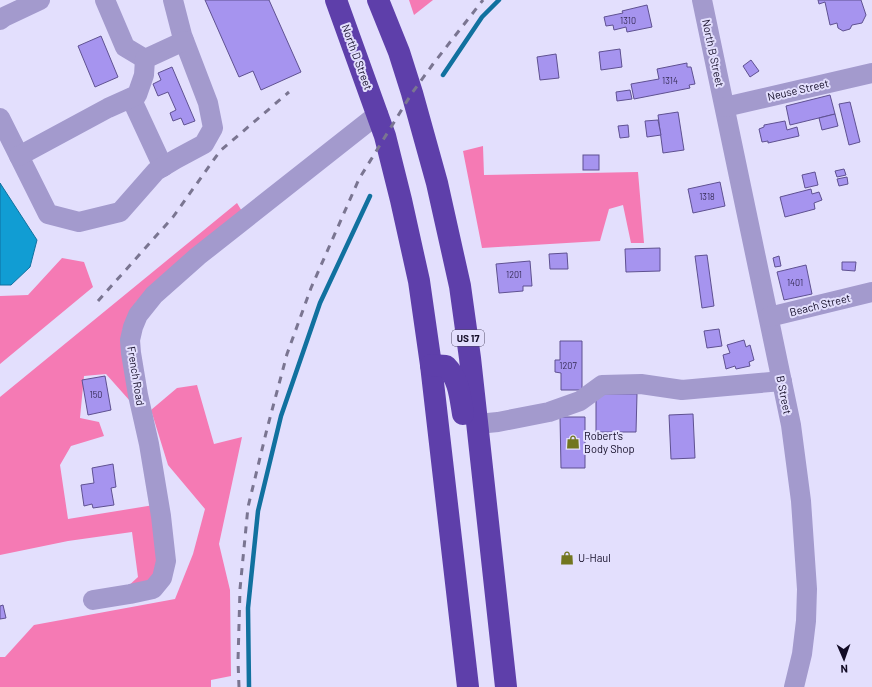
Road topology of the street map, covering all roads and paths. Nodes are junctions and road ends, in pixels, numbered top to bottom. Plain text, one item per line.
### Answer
1 (40, 0) edge
2 (105, 0) edge
3 (173, 0) edge
4 (336, 0) edge
5 (378, 0) edge
6 (702, 0) edge
7 (0, 20) edge
8 (184, 41) junction
9 (145, 58) junction
10 (872, 72) edge
11 (131, 98) junction
12 (725, 107) junction
13 (378, 114) junction
14 (0, 118) edge
15 (19, 156) junction
16 (163, 167) junction
17 (872, 292) edge
18 (769, 317) junction
19 (431, 365) junction
20 (782, 381) junction
21 (477, 424) junction
22 (492, 554) junction
23 (93, 600) dead end
24 (468, 687) edge
25 (506, 687) edge
26 (794, 687) edge

1 - 7 street
2 - 9 street
3 - 8 street
4 - 13 highway, North D Street
5 - 21 highway, US 17
6 - 12 street, North B Street
8 - 9 street
8 - 16 street
9 - 11 street
10 - 12 street, Neuse Street
11 - 15 street
11 - 16 street
12 - 18 street, B Street
13 - 19 highway, North D Street
13 - 23 street, French Road
14 - 15 street
15 - 16 street
17 - 18 street, Beach Street
18 - 20 street, B Street
19 - 22 highway
19 - 24 highway, North D Street
20 - 21 street
20 - 26 street, B Street
21 - 22 highway, US 17
22 - 25 highway, US 17

